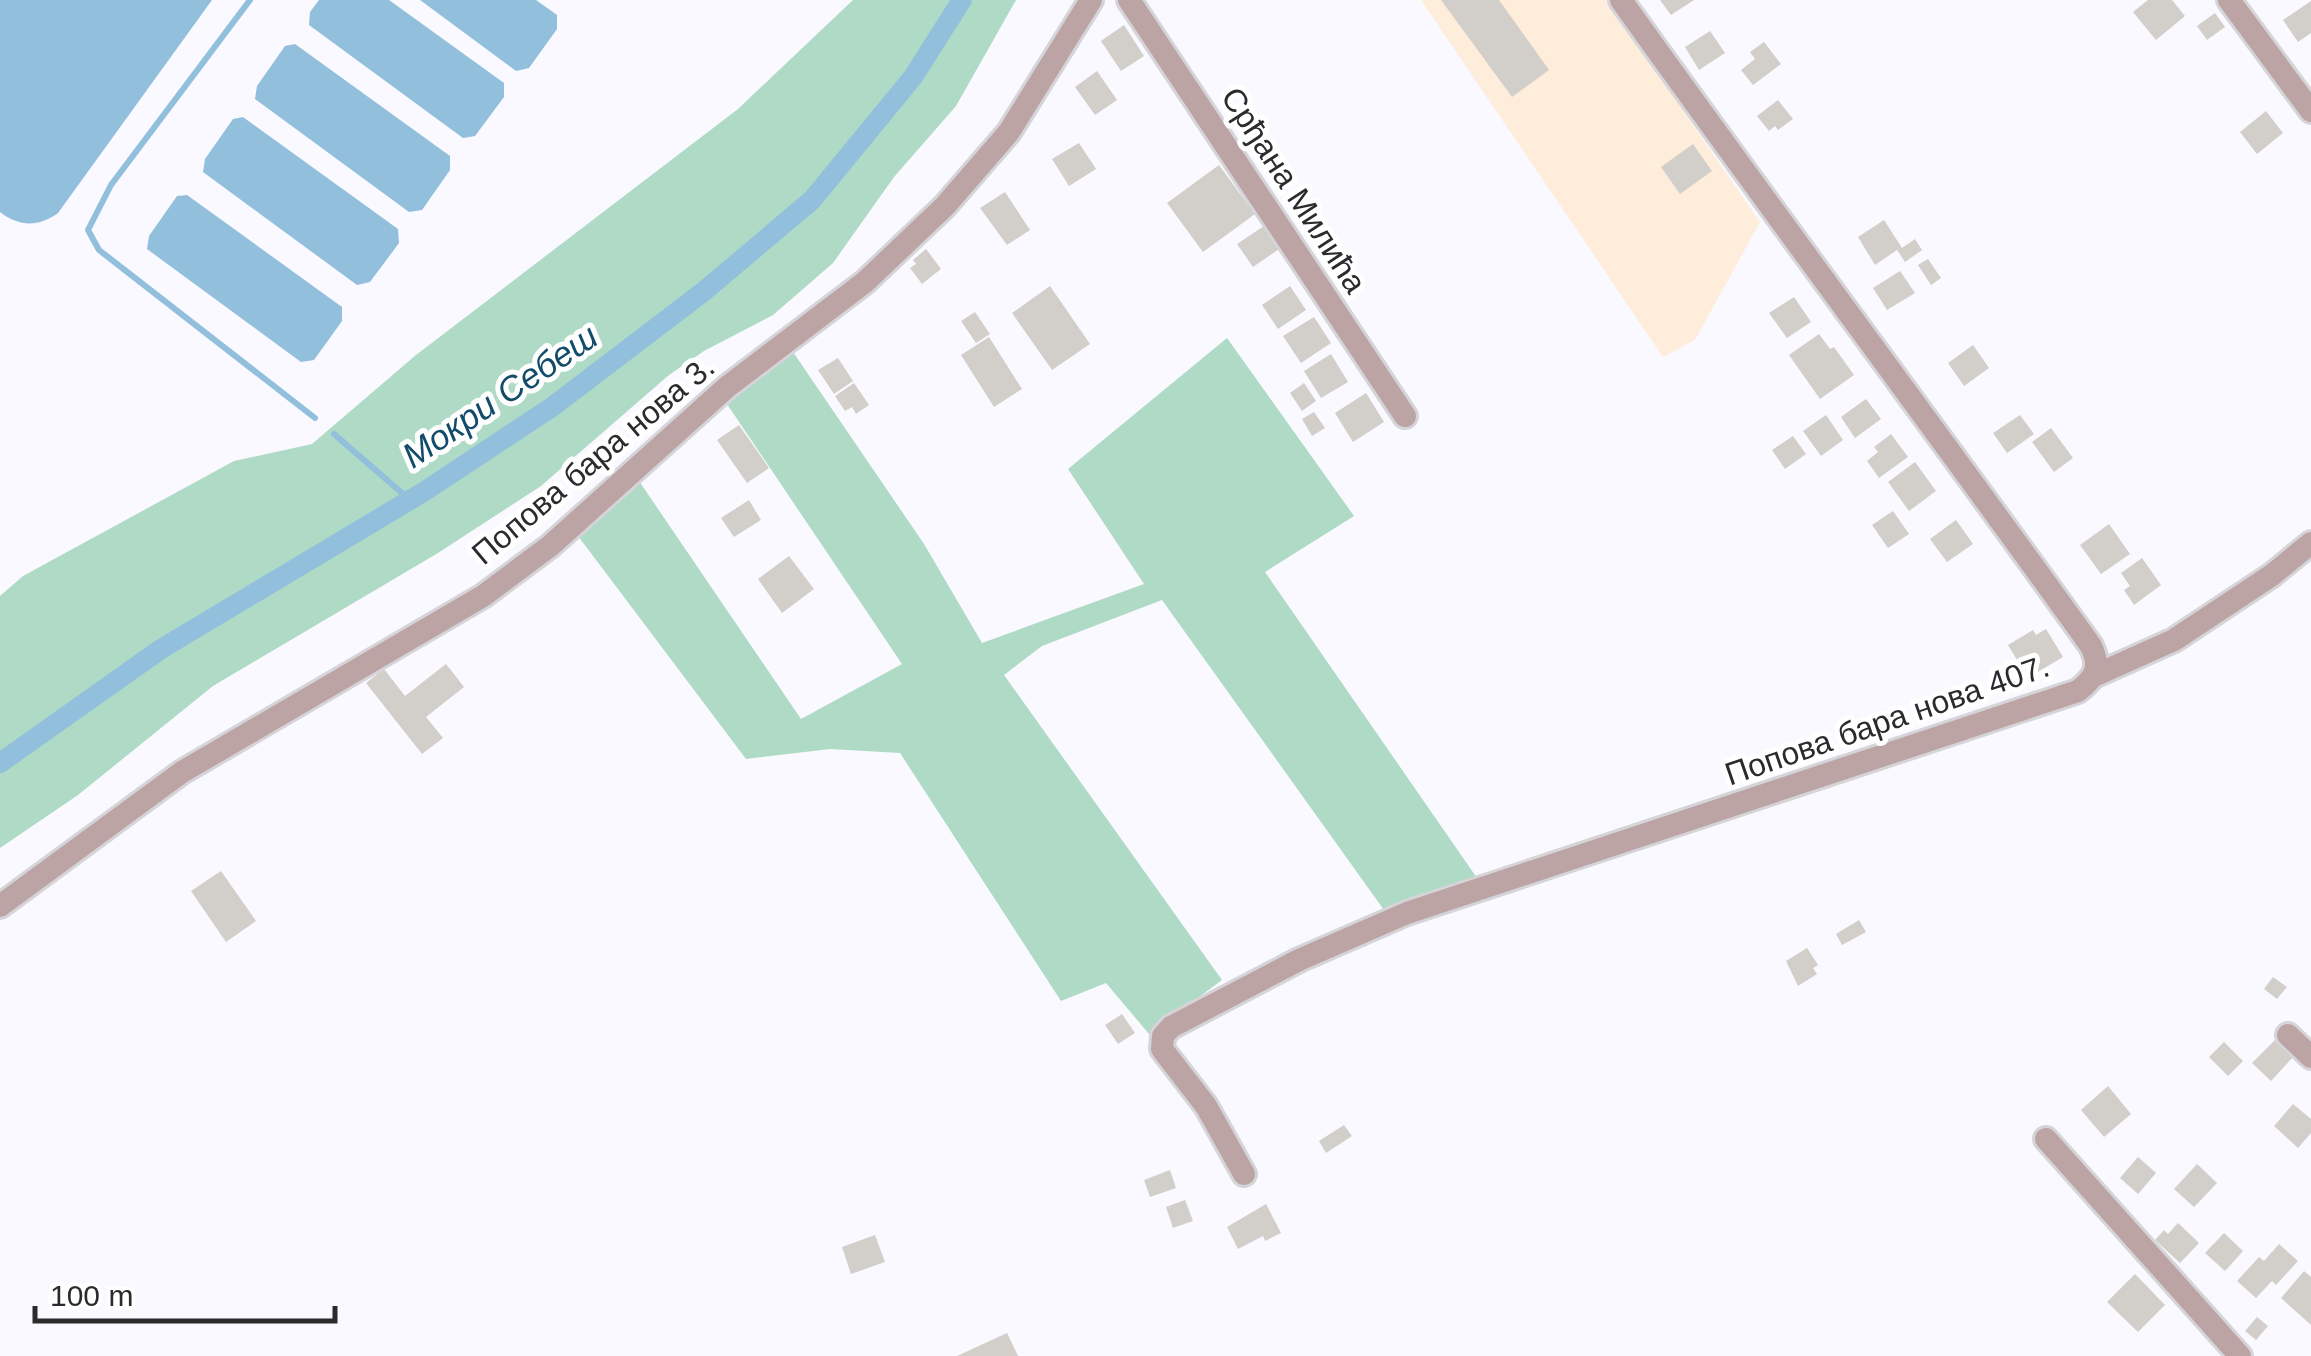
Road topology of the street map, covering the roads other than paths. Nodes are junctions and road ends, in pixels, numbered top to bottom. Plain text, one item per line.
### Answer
1 (1091, 0) edge
2 (1130, 0) edge
3 (1621, 0) edge
4 (2229, 0) edge
5 (2311, 110) edge
6 (1404, 416) dead end
7 (2311, 543) edge
8 (2096, 675) junction
9 (0, 906) edge
10 (2288, 1034) dead end
11 (2311, 1057) edge
12 (2046, 1139) dead end
13 (1244, 1174) dead end
14 (2240, 1356) edge

1 - 9 street, Попова бара нова 3.
2 - 6 street, Срђана Милића
3 - 8 street, Попова бара нова 407.
4 - 5 street
7 - 8 street
8 - 13 street, Попова бара нова 407.
10 - 11 street
12 - 14 street

